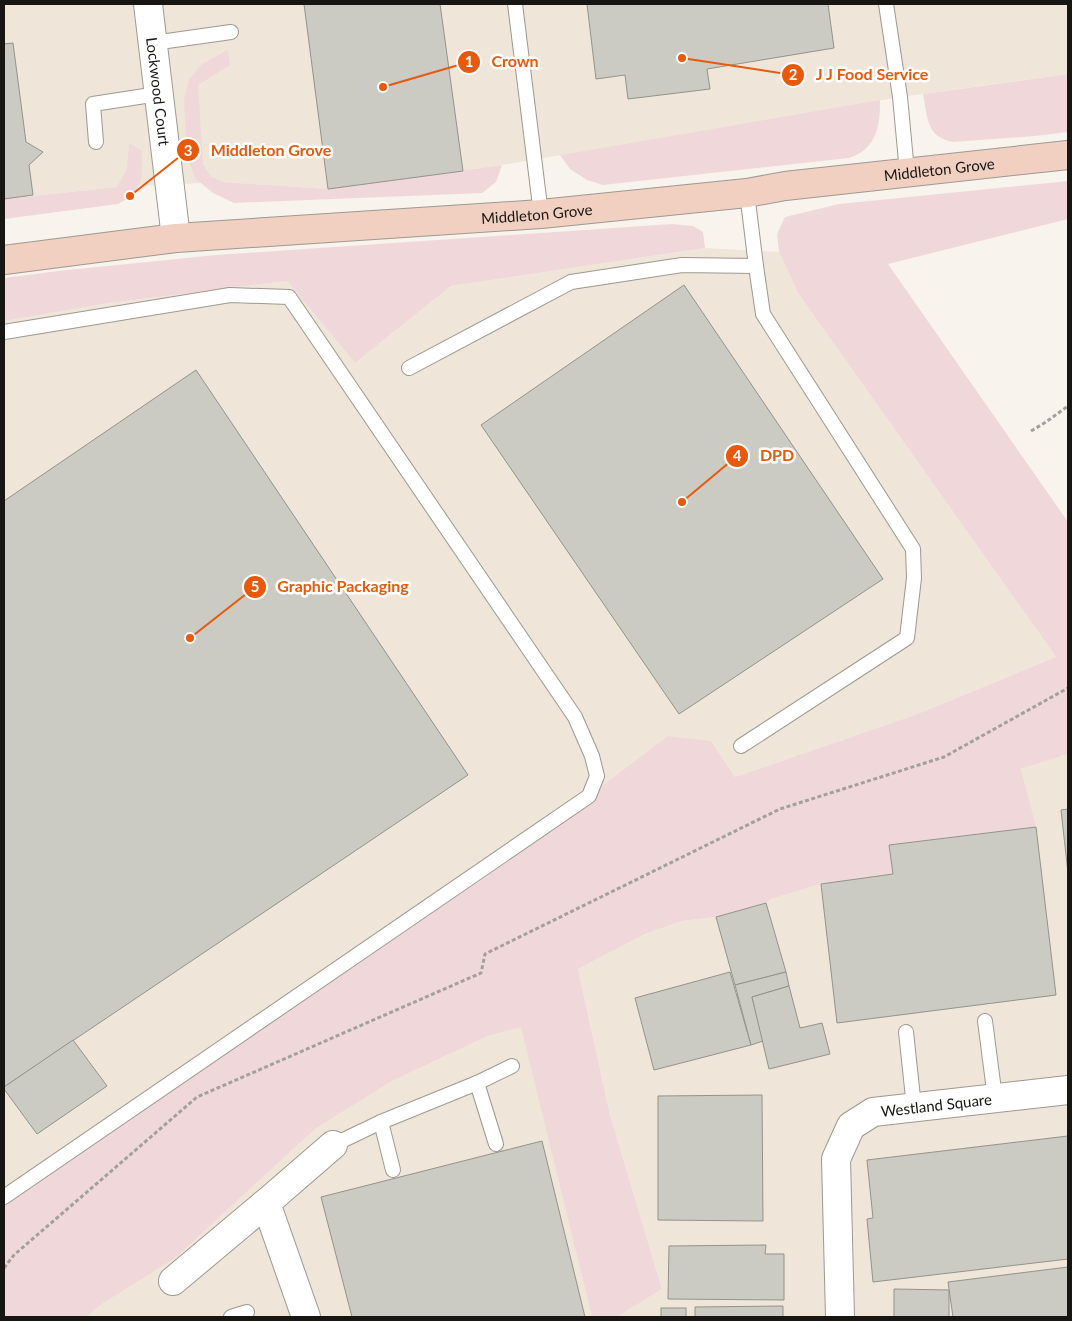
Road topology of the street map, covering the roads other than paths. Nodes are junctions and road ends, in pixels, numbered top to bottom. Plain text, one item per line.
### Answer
1 (148, 4) edge
2 (515, 4) edge
3 (886, 4) edge
4 (231, 32) dead end
5 (153, 43) junction
6 (158, 94) junction
7 (96, 142) dead end
8 (1068, 155) edge
9 (908, 172) junction
10 (747, 193) junction
11 (541, 214) junction
12 (176, 238) junction
13 (4, 260) edge
14 (756, 266) junction
15 (4, 332) edge
16 (409, 368) dead end
17 (741, 746) dead end
18 (985, 1021) dead end
19 (906, 1032) dead end
20 (512, 1066) dead end
21 (477, 1083) junction
22 (1068, 1090) edge
23 (995, 1098) junction
24 (914, 1107) junction
25 (381, 1122) junction
26 (496, 1144) dead end
27 (333, 1145) joint
28 (393, 1170) dead end
29 (4, 1197) edge
30 (266, 1203) junction
31 (173, 1281) dead end
32 (247, 1312) dead end
33 (231, 1317) edge
34 (306, 1317) edge
35 (840, 1317) edge

1 - 5 street, Lockwood Court
2 - 11 lane
3 - 9 lane
4 - 5 lane
5 - 6 street, Lockwood Court
6 - 7 lane
6 - 12 street, Lockwood Court
8 - 9 street, Middleton Grove
9 - 10 street, Middleton Grove
10 - 11 street, Middleton Grove
10 - 14 lane
11 - 12 street, Middleton Grove
12 - 13 street, Middleton Grove
14 - 16 lane
14 - 17 lane
15 - 29 lane
18 - 23 lane
19 - 24 lane
20 - 21 lane
21 - 25 lane
21 - 26 lane
22 - 23 street, Westland Square
23 - 24 street, Westland Square
24 - 35 street, Westland Square
25 - 27 lane
25 - 28 lane
27 - 30 street
30 - 31 street
30 - 34 street
32 - 33 lane

